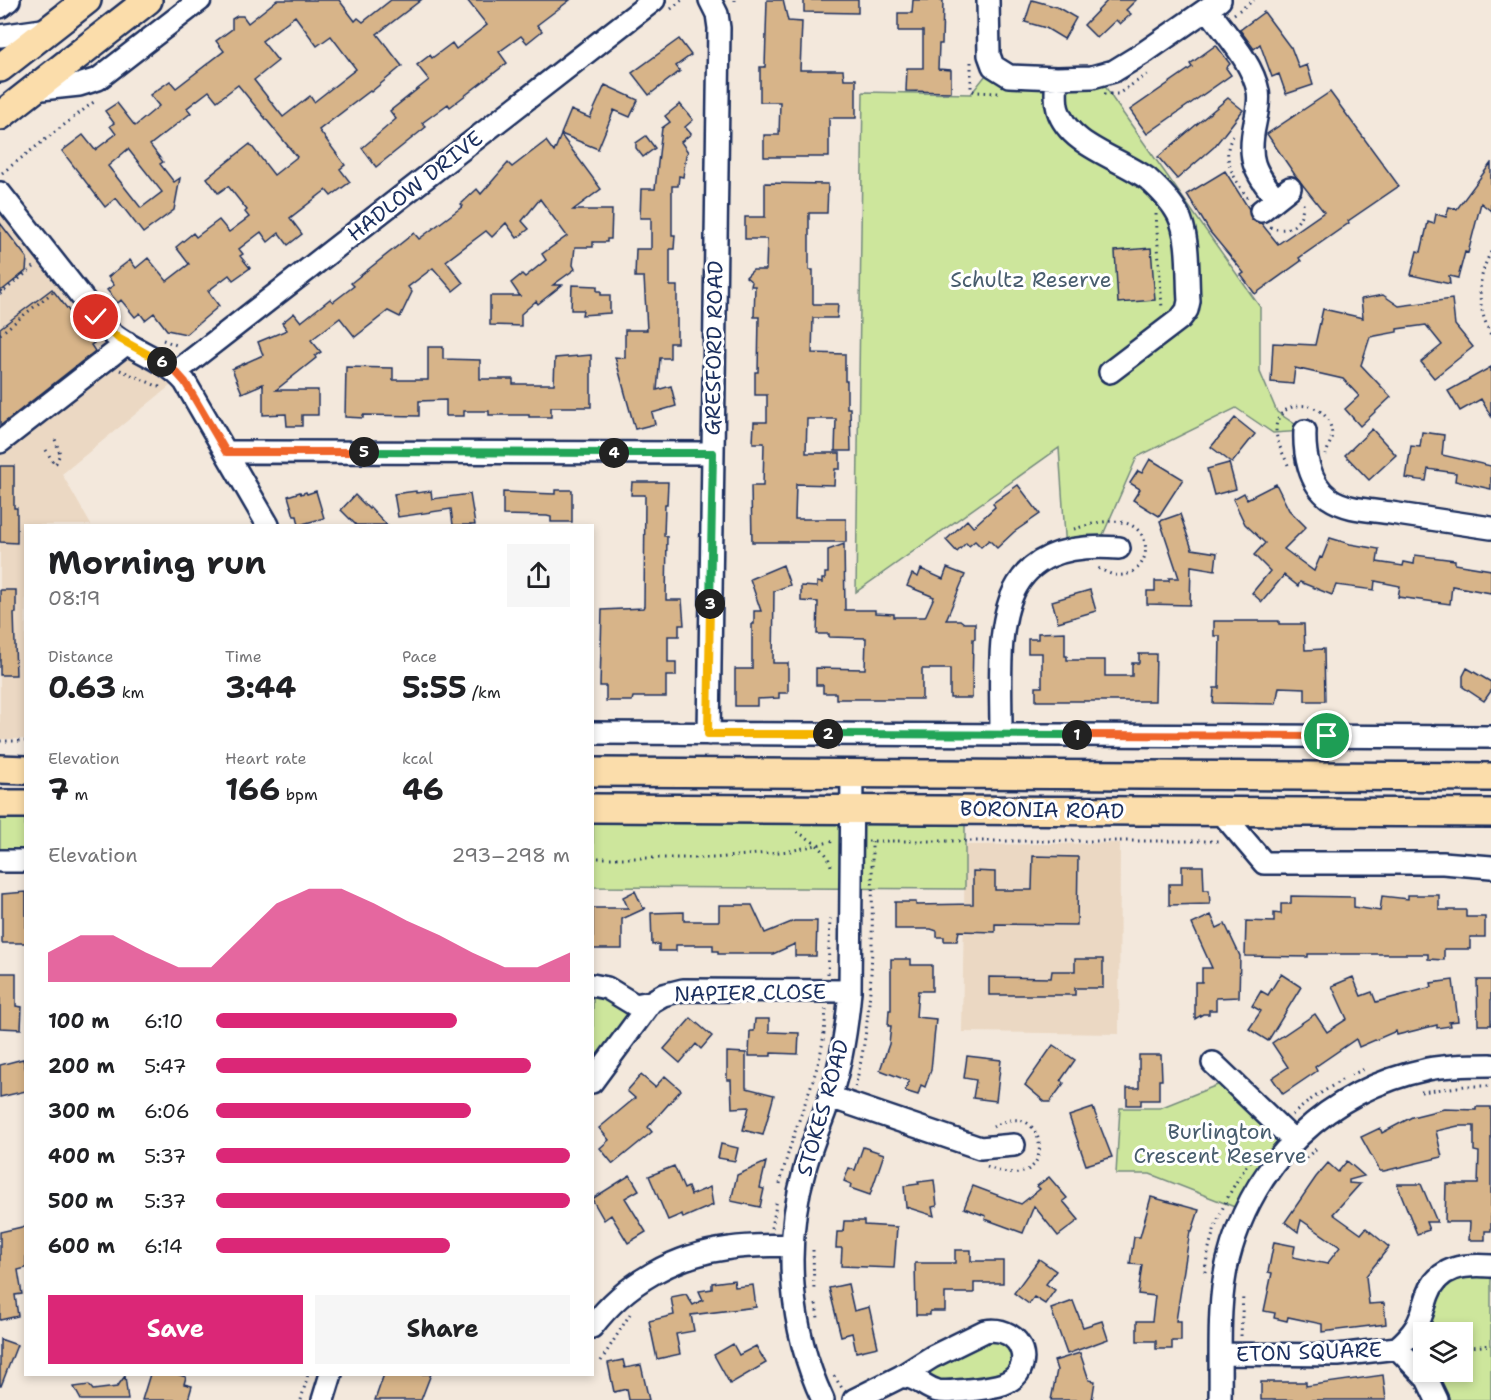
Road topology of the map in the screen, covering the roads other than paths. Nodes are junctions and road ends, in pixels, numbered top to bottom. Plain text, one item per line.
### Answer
1 (9, 0) edge
2 (87, 0) edge
3 (148, 0) edge
4 (200, 0) edge
5 (654, 0) edge
6 (710, 0) edge
7 (988, 0) edge
8 (0, 7) edge
9 (1218, 9) edge
10 (49, 29) junction
11 (0, 36) edge
12 (0, 68) edge
13 (1057, 78) junction
14 (32, 90) junction
15 (0, 116) edge
16 (2, 179) edge
17 (1276, 199) dead end
18 (127, 343) junction
19 (176, 372) junction
20 (1110, 372) dead end
21 (1305, 431) dead end
22 (0, 442) edge
23 (226, 452) junction
24 (713, 453) junction
25 (267, 524) edge
26 (1491, 528) edge
27 (1119, 548) dead end
28 (594, 733) edge
29 (708, 734) junction
30 (1001, 734) junction
31 (1491, 737) edge
32 (0, 769) edge
33 (24, 770) edge
34 (594, 772) edge
35 (852, 774) junction
36 (1491, 777) edge
37 (0, 804) edge
38 (24, 804) edge
39 (594, 808) edge
40 (851, 809) junction
41 (1220, 812) junction
42 (1491, 813) edge
43 (0, 861) edge
44 (24, 861) edge
45 (1491, 867) edge
46 (594, 986) edge
47 (850, 991) junction
48 (651, 1002) junction
49 (1213, 1063) dead end
50 (1491, 1065) edge
51 (594, 1079) edge
52 (830, 1097) junction
53 (1293, 1140) junction
54 (1014, 1146) dead end
55 (791, 1245) junction
56 (1491, 1266) edge
57 (594, 1324) edge
58 (1397, 1348) junction
59 (1221, 1354) junction
60 (330, 1376) edge
61 (900, 1377) junction
62 (323, 1400) edge
63 (823, 1400) edge
64 (854, 1400) edge
65 (1220, 1400) edge
66 (1437, 1400) edge

1 - 8 street
2 - 10 main road
3 - 14 main road
4 - 14 street
5 - 19 street, HADLOW DRIVE
6 - 24 street, GRESFORD ROAD
7 - 13 street
9 - 13 street
9 - 17 street
10 - 11 street
10 - 12 main road
13 - 20 street
14 - 15 main road
16 - 18 street
18 - 19 street
18 - 22 street
19 - 23 street
21 - 26 street
23 - 24 street
23 - 25 street
24 - 29 street, GRESFORD ROAD
27 - 30 street
28 - 29 street
29 - 30 street
30 - 31 street
32 - 33 main road
34 - 35 main road, BORONIA ROAD
35 - 36 main road, BORONIA ROAD
35 - 40 street, STOKES ROAD
37 - 38 main road
39 - 40 main road, BORONIA ROAD
40 - 41 main road, BORONIA ROAD
40 - 47 street, STOKES ROAD
41 - 42 main road, BORONIA ROAD
41 - 45 street
43 - 44 street
46 - 48 street, NAPIER CLOSE
47 - 48 street, NAPIER CLOSE
47 - 52 street, STOKES ROAD
48 - 51 street, NAPIER CLOSE
49 - 53 street
50 - 53 street
52 - 54 street
52 - 55 street, STOKES ROAD
53 - 59 street
55 - 57 street
55 - 63 street, STOKES ROAD
56 - 58 street, ETON SQUARE
58 - 59 street, ETON SQUARE
58 - 66 street, ETON SQUARE
59 - 65 street
60 - 62 street
61 - 61 street
61 - 64 street

